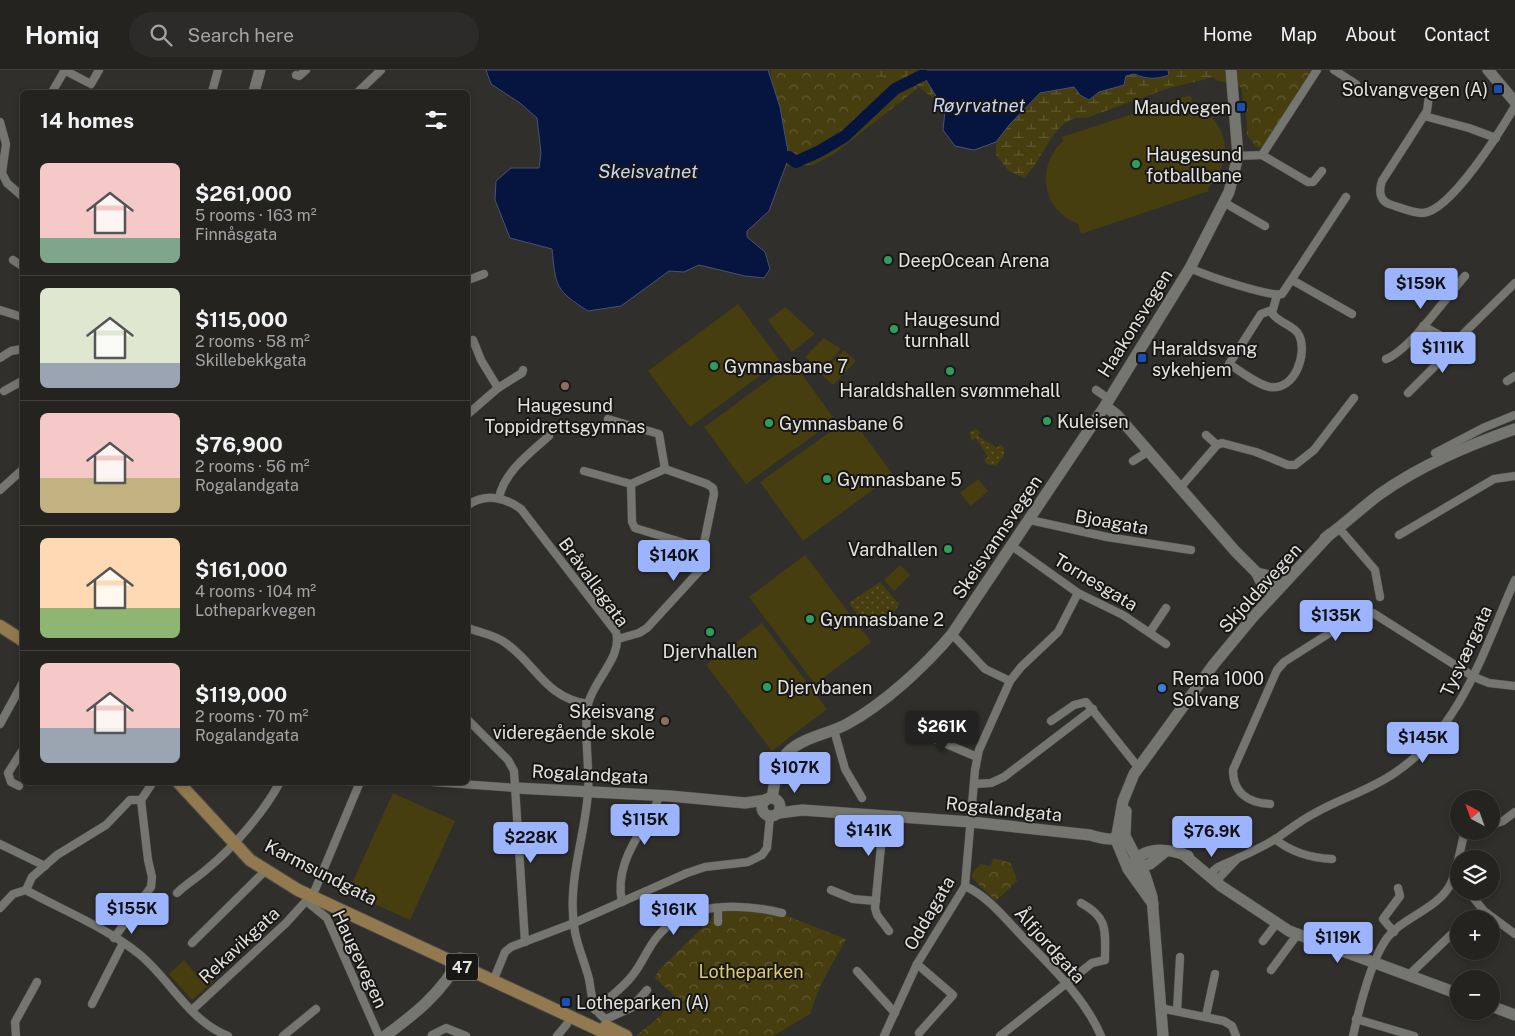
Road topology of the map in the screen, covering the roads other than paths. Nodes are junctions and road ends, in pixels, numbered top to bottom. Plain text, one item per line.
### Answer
1 (64, 70) edge
2 (100, 70) edge
3 (218, 70) edge
4 (260, 70) edge
5 (306, 70) edge
6 (381, 70) edge
7 (1231, 70) edge
8 (1316, 70) edge
9 (1334, 70) edge
10 (1488, 70) edge
11 (296, 75) dead end
12 (91, 84) junction
13 (1356, 84) dead end
14 (53, 90) edge
15 (87, 90) edge
16 (213, 90) edge
17 (255, 90) edge
18 (360, 90) edge
19 (1429, 96) dead end
20 (1515, 102) edge
21 (1424, 116) junction
22 (0, 122) edge
23 (1496, 138) junction
24 (1262, 155) junction
25 (1238, 156) junction
26 (1322, 170) dead end
27 (20, 193) edge
28 (1346, 196) dead end
29 (1225, 203) junction
30 (1265, 226) dead end
31 (13, 260) dead end
32 (20, 265) edge
33 (1190, 268) junction
34 (481, 272) dead end
35 (1465, 276) dead end
36 (470, 279) edge
37 (1292, 280) junction
38 (1515, 283) edge
39 (1277, 295) junction
40 (0, 310) edge
41 (1272, 310) junction
42 (1352, 314) dead end
43 (20, 316) edge
44 (1423, 326) junction
45 (473, 340) dead end
46 (1457, 340) junction
47 (20, 349) edge
48 (2, 353) edge
49 (1386, 359) dead end
50 (523, 370) dead end
51 (1515, 376) edge
52 (1507, 381) dead end
53 (20, 382) edge
54 (498, 388) junction
55 (1096, 390) dead end
56 (4, 391) dead end
57 (1408, 393) dead end
58 (1354, 398) dead end
59 (1107, 402) junction
60 (470, 412) edge
61 (1515, 415) edge
62 (608, 419) dead end
63 (1515, 429) edge
64 (1206, 435) dead end
65 (548, 436) dead end
66 (1217, 444) junction
67 (1149, 451) junction
68 (1435, 453) dead end
69 (1133, 461) dead end
70 (665, 469) junction
71 (584, 471) dead end
72 (20, 472) edge
73 (1515, 476) edge
74 (631, 484) junction
75 (1180, 488) junction
76 (0, 490) edge
77 (498, 498) junction
78 (470, 504) edge
79 (1030, 520) junction
80 (1334, 531) junction
81 (1399, 535) dead end
82 (1012, 546) junction
83 (704, 549) junction
84 (1190, 550) dead end
85 (1515, 580) edge
86 (1273, 588) junction
87 (1078, 592) junction
88 (1380, 597) dead end
89 (1166, 608) dead end
90 (0, 626) edge
91 (470, 631) edge
92 (1150, 632) junction
93 (0, 634) edge
94 (952, 634) junction
95 (20, 639) edge
96 (618, 639) junction
97 (1166, 644) dead end
98 (20, 645) edge
99 (1474, 677) junction
100 (1010, 681) junction
101 (1515, 686) edge
102 (20, 688) edge
103 (588, 704) junction
104 (1093, 709) junction
105 (1051, 721) dead end
106 (470, 722) edge
107 (0, 724) edge
108 (834, 730) junction
109 (916, 731) dead end
110 (20, 754) edge
111 (977, 757) junction
112 (1138, 767) junction
113 (974, 784) junction
114 (150, 785) edge
115 (182, 785) edge
116 (278, 785) edge
117 (359, 785) edge
118 (470, 785) edge
119 (19, 786) dead end
120 (516, 788) junction
121 (588, 792) junction
122 (659, 795) junction
123 (862, 798) dead end
124 (141, 800) junction
125 (1270, 804) dead end
126 (772, 808) junction
127 (1515, 812) edge
128 (884, 816) junction
129 (971, 822) junction
130 (1500, 822) edge
131 (1119, 836) junction
132 (1275, 839) junction
133 (0, 844) edge
134 (236, 847) junction
135 (1332, 858) dead end
136 (1138, 863) junction
137 (45, 866) junction
138 (1128, 869) junction
139 (266, 870) junction
140 (1215, 876) junction
141 (964, 886) junction
142 (1450, 887) edge
143 (1398, 888) dead end
144 (26, 890) junction
145 (831, 890) dead end
146 (176, 893) dead end
147 (311, 897) junction
148 (1475, 900) edge
149 (622, 902) junction
150 (876, 902) junction
151 (1081, 902) dead end
152 (1153, 904) junction
153 (0, 908) edge
154 (718, 909) junction
155 (782, 913) dead end
156 (718, 922) dead end
157 (574, 923) junction
158 (1276, 924) junction
159 (889, 931) dead end
160 (1394, 932) junction
161 (1515, 934) edge
162 (1296, 935) junction
163 (1450, 936) edge
164 (114, 938) junction
165 (1263, 941) dead end
166 (525, 942) junction
167 (123, 943) junction
168 (192, 943) dead end
169 (1180, 957) dead end
170 (458, 961) junction
171 (1375, 963) junction
172 (917, 964) junction
173 (1271, 970) dead end
174 (857, 971) dead end
175 (496, 974) junction
176 (1215, 974) dead end
177 (1409, 975) junction
178 (37, 982) dead end
179 (1066, 984) junction
180 (647, 990) dead end
181 (1450, 991) edge
182 (92, 1004) dead end
183 (1160, 1008) junction
184 (316, 1009) dead end
185 (1500, 1009) edge
186 (192, 1010) junction
187 (595, 1010) junction
188 (1177, 1011) junction
189 (895, 1013) junction
190 (1515, 1015) edge
191 (1206, 1016) junction
192 (1356, 1019) junction
193 (567, 1024) dead end
194 (1232, 1026) junction
195 (919, 1033) dead end
196 (458, 1034) edge
197 (432, 1035) dead end
198 (16, 1036) edge
199 (228, 1036) edge
200 (283, 1036) edge
201 (380, 1036) edge
202 (385, 1036) edge
203 (466, 1036) edge
204 (557, 1036) edge
205 (612, 1036) edge
206 (626, 1036) edge
207 (884, 1036) edge
208 (1000, 1036) edge
209 (1101, 1036) edge
210 (1163, 1036) edge
211 (1229, 1036) edge
212 (1236, 1036) edge
213 (1353, 1036) edge
214 (1414, 1036) edge

1 - 12 street
1 - 14 street
2 - 12 street
3 - 16 street
4 - 17 street
5 - 11 street
6 - 18 street
7 - 25 street, Haakonsvegen
8 - 24 street
9 - 13 street
10 - 20 street
12 - 15 street
19 - 21 street
20 - 23 street
21 - 23 street
21 - 23 street
22 - 27 street
24 - 25 street
24 - 26 street
25 - 29 street, Haakonsvegen
28 - 37 street
29 - 30 street
29 - 33 street, Haakonsvegen
31 - 32 street
33 - 39 street
33 - 59 street, Haakonsvegen
34 - 36 street
35 - 44 street
37 - 39 street
37 - 42 street
38 - 46 street
39 - 41 street
40 - 43 street
41 - 41 street
44 - 46 street
44 - 49 street
45 - 54 street
46 - 57 street
47 - 48 street
50 - 54 street
51 - 52 street
53 - 56 street
54 - 60 street
55 - 59 street
58 - 66 street
59 - 67 street, Haakonsvegen
59 - 79 street, Skeisvannsvegen
61 - 68 street
62 - 70 street
63 - 80 street, Skjoldavegen
64 - 66 street
65 - 77 street
66 - 75 street
67 - 69 street
67 - 75 street, Haakonsvegen
70 - 74 street
70 - 83 street
71 - 74 street
72 - 76 street
73 - 81 street
74 - 83 street
75 - 86 street, Haakonsvegen
77 - 78 street
77 - 96 street, Bråvallagata
79 - 82 street, Skeisvannsvegen
79 - 84 street, Bjoagata
80 - 86 street, Skjoldavegen
80 - 88 street
82 - 87 street, Tornesgata
82 - 94 street, Skeisvannsvegen
83 - 96 street
85 - 99 street, Tysværgata
86 - 112 street, Skjoldavegen
87 - 92 street, Tornesgata
87 - 100 street, Oddagata
89 - 92 street
90 - 95 main road
91 - 103 street
92 - 97 street, Tornesgata
93 - 98 main road
94 - 100 street
94 - 108 street, Skeisvannsvegen
96 - 103 street, Bråvallagata
99 - 101 street
99 - 125 street
99 - 132 street, Tysværgata
100 - 111 street, Oddagata
102 - 107 street
103 - 121 street, Bråvallagata
104 - 105 street
104 - 112 street
104 - 113 street
106 - 120 street
108 - 123 street
108 - 126 street, Skeisvannsvegen
109 - 111 street
110 - 119 street
111 - 113 street, Oddagata
112 - 131 street, Skjoldavegen
113 - 129 street, Oddagata
114 - 124 street
115 - 134 main road, 47
116 - 134 street
117 - 147 street
118 - 120 street, Rogalandgata
120 - 121 street, Rogalandgata
120 - 166 street
121 - 122 street, Rogalandgata
121 - 157 street, Bråvallagata
122 - 126 street, Rogalandgata
122 - 149 street
124 - 137 street
124 - 164 street
126 - 128 street, Rogalandgata
126 - 149 street
127 - 130 street
128 - 129 street, Rogalandgata
128 - 150 street
129 - 131 street, Rogalandgata
129 - 141 street, Oddagata
131 - 136 street, Skjoldavegen
131 - 138 street, Skjoldavegen
132 - 135 street
132 - 140 street, Tysværgata
133 - 137 street
134 - 139 main road, Karmsundgata / 47
134 - 146 street
134 - 147 main road, Karmsundgata / 47
136 - 138 street
136 - 140 street
136 - 152 street, Skjoldavegen
137 - 144 street
138 - 152 street, Skjoldavegen
139 - 147 main road, Karmsundgata / 47
139 - 168 street
140 - 158 street
141 - 172 street, Oddagata
141 - 179 street, Ålfjordgata
142 - 160 street
143 - 160 street
144 - 153 street
144 - 164 street
145 - 150 street
147 - 170 main road, Karmsundgata / 47
147 - 186 street, Rekavikgata
147 - 201 street, Haugevegen
148 - 161 street
149 - 157 street
150 - 159 street
151 - 179 street
152 - 183 street, Skjoldavegen
154 - 155 street
154 - 156 street
154 - 187 street
157 - 166 street
157 - 187 street, Bråvallagata
158 - 162 street
158 - 165 street
160 - 171 street
162 - 171 street
162 - 173 street
163 - 177 street
164 - 167 street
166 - 175 street
167 - 182 street
167 - 186 street
169 - 188 street
170 - 175 main road, Karmsundgata / 47
170 - 202 street
170 - 205 main road, Karmsundgata / 47
171 - 177 street
171 - 192 street
172 - 189 street, Oddagata
172 - 195 street
174 - 189 street
175 - 206 main road, Karmsundgata / 47
176 - 191 street
177 - 181 street
178 - 198 street
179 - 208 street
179 - 209 street, Ålfjordgata
180 - 187 street
183 - 188 street
183 - 210 street, Skjoldavegen
184 - 200 street
185 - 190 street
186 - 199 street
188 - 191 street
189 - 207 street, Oddagata
191 - 194 street
192 - 213 street
192 - 214 street
193 - 204 street
194 - 211 street
194 - 212 street
196 - 197 street
196 - 203 street

